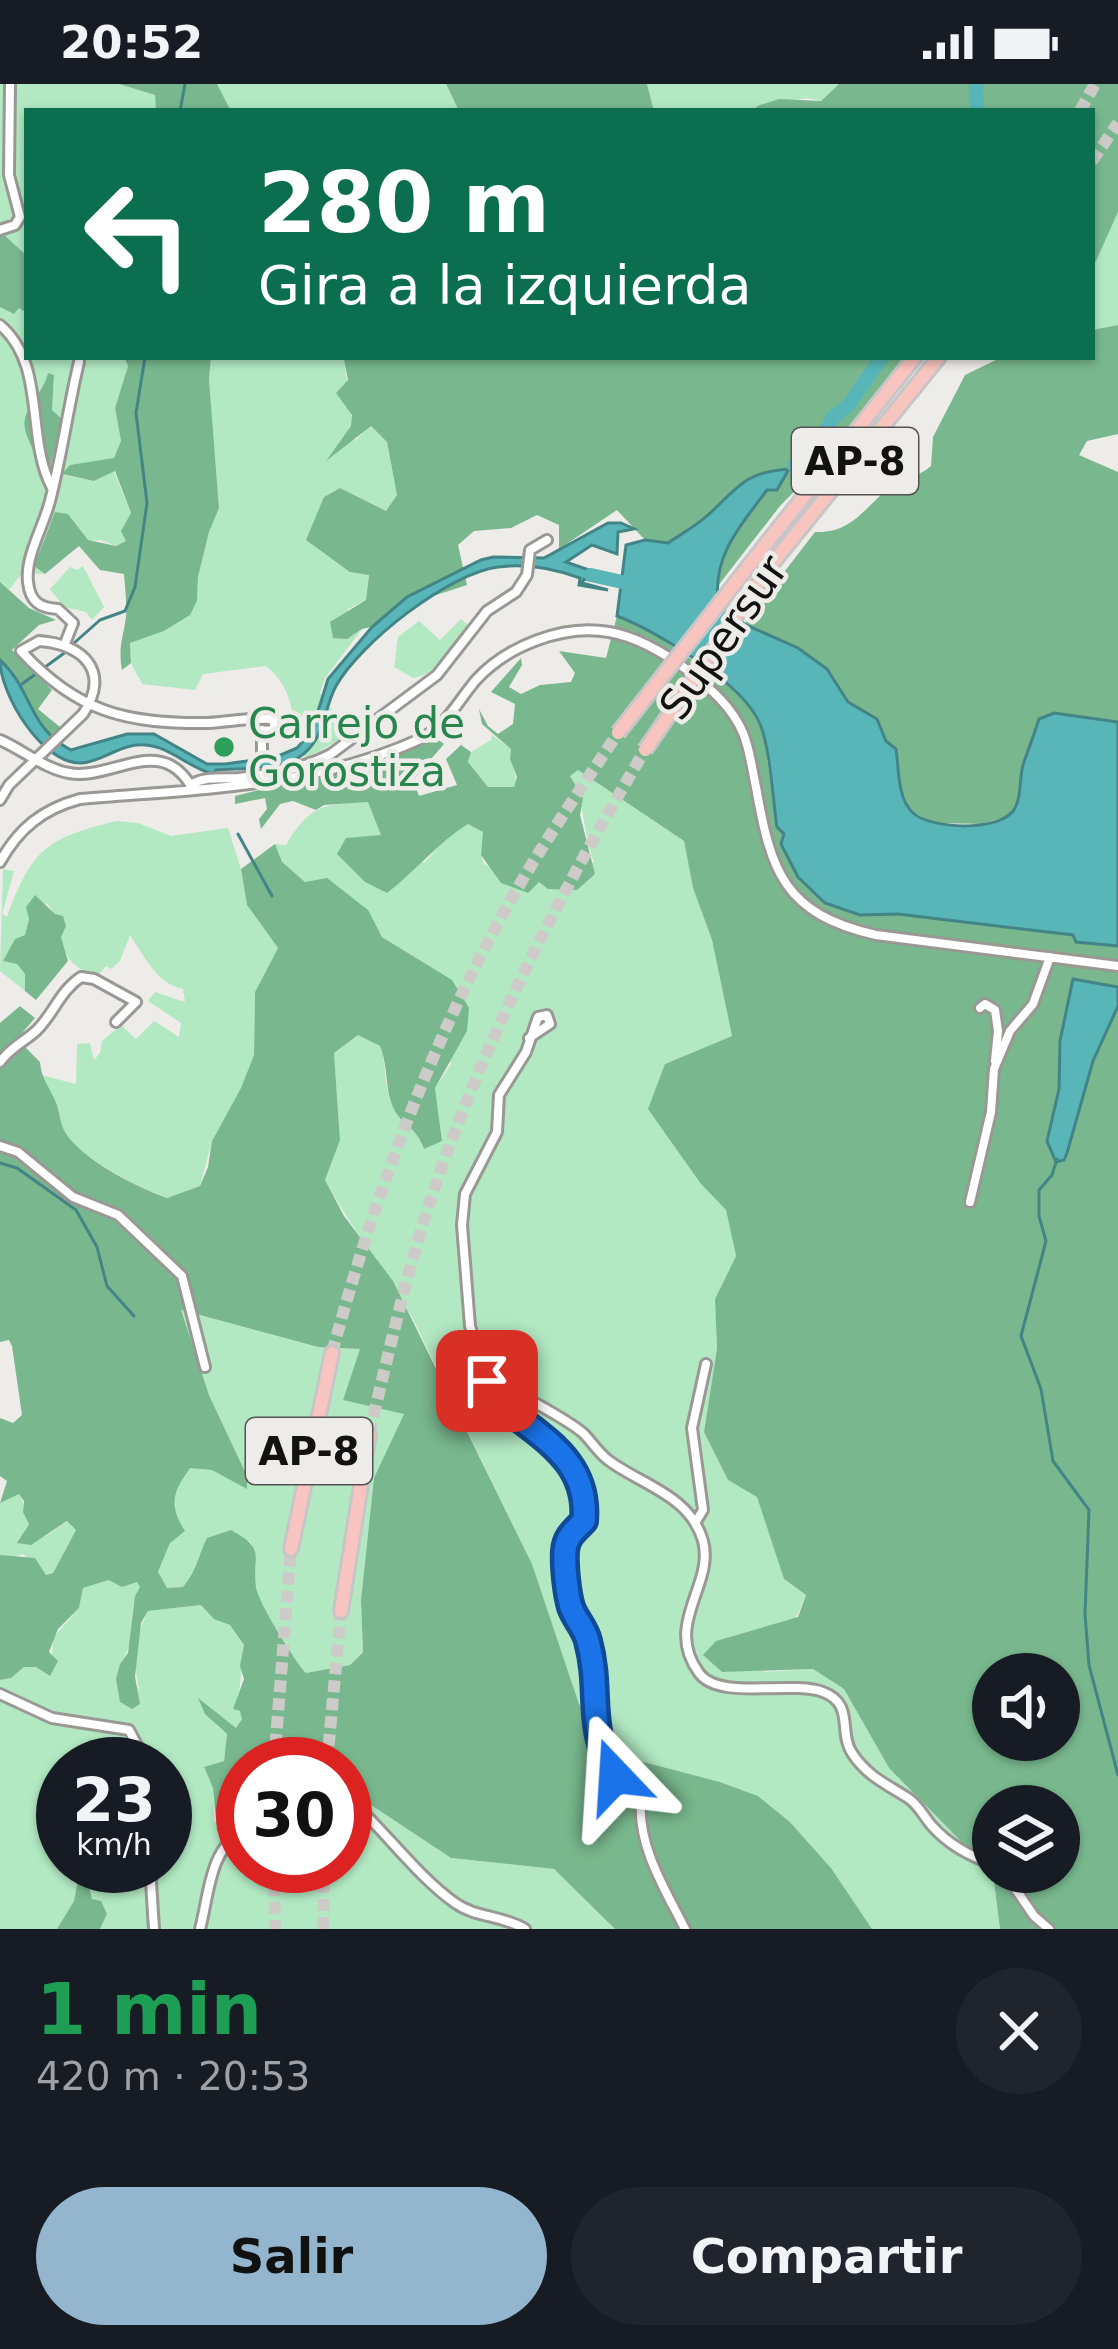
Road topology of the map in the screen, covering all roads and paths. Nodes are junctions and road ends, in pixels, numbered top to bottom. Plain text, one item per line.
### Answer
1 (10, 84) edge
2 (0, 230) edge
3 (0, 325) edge
4 (13, 335) junction
5 (0, 341) edge
6 (24, 354) edge
7 (26, 360) edge
8 (914, 360) edge
9 (937, 360) edge
10 (80, 362) dead end
11 (53, 490) junction
12 (547, 540) dead end
13 (64, 646) junction
14 (89, 705) junction
15 (618, 733) tunnel mouth
16 (0, 740) edge
17 (645, 749) tunnel mouth
18 (262, 754) dead end
19 (41, 756) junction
20 (192, 786) junction
21 (0, 800) edge
22 (0, 862) edge
23 (1050, 957) junction
24 (1118, 966) edge
25 (980, 1008) dead end
26 (116, 1022) dead end
27 (529, 1038) dead end
28 (0, 1062) edge
29 (994, 1069) junction
30 (0, 1146) edge
31 (970, 1202) dead end
32 (332, 1353) tunnel mouth
33 (706, 1364) dead end
34 (205, 1366) dead end
35 (487, 1381) junction
36 (369, 1434) tunnel mouth
37 (694, 1523) junction
38 (291, 1549) tunnel mouth
39 (341, 1610) tunnel mouth
40 (0, 1694) edge
41 (133, 1737) edge
42 (372, 1821) edge
43 (972, 1856) edge
44 (216, 1866) edge
45 (152, 1893) edge
46 (1018, 1893) edge
47 (154, 1929) edge
48 (200, 1929) edge
49 (525, 1929) edge
50 (685, 1929) edge
51 (1049, 1929) edge

1 - 2 street
3 - 4 street
4 - 5 street
4 - 6 street
7 - 11 street
8 - 15 highway, Supersur / AP-8, bridge
9 - 17 highway, Supersur / AP-8, bridge
10 - 11 street
11 - 13 street
12 - 20 street
13 - 14 street
13 - 14 street
14 - 18 street
14 - 19 street
16 - 19 street
19 - 20 street
19 - 21 street
20 - 22 street
20 - 23 street
23 - 24 street
23 - 29 street
25 - 29 street
26 - 28 street
27 - 35 street
29 - 31 street
30 - 34 street
32 - 38 highway, AP-8
33 - 37 street
35 - 37 street
35 - 50 street
36 - 39 highway, AP-8
37 - 43 street
40 - 41 street
42 - 49 street
44 - 48 street
45 - 47 street
46 - 51 street

